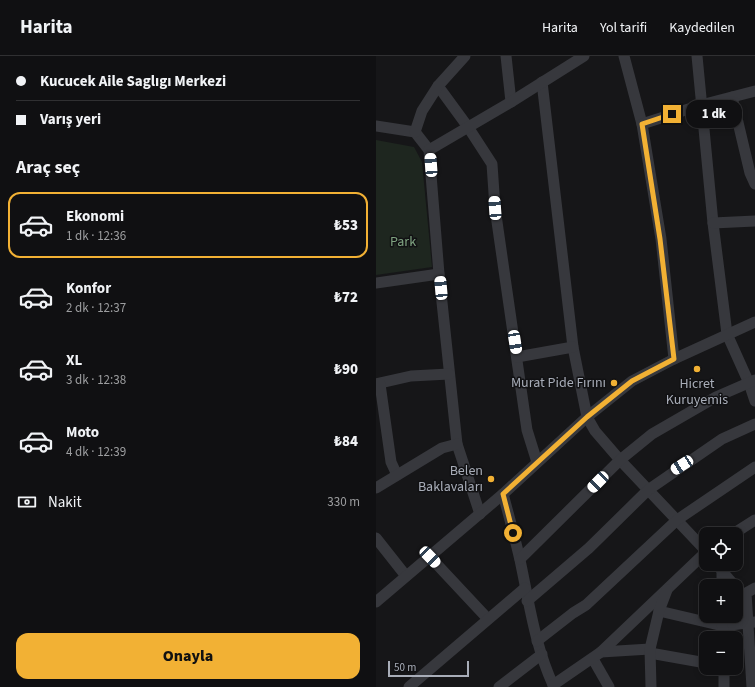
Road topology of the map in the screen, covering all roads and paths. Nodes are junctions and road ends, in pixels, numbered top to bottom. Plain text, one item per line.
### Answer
1 (465, 56) edge
2 (506, 56) edge
3 (562, 56) edge
4 (584, 56) edge
5 (624, 56) edge
6 (697, 56) edge
7 (564, 68) junction
8 (542, 82) junction
9 (438, 86) junction
10 (755, 91) edge
11 (732, 97) junction
12 (511, 102) junction
13 (701, 105) junction
14 (642, 124) junction
15 (376, 126) edge
16 (468, 127) junction
17 (415, 132) junction
18 (430, 150) junction
19 (752, 172) edge
20 (755, 184) edge
21 (755, 221) edge
22 (713, 223) junction
23 (439, 274) junction
24 (376, 283) edge
25 (755, 322) edge
26 (726, 334) junction
27 (573, 347) junction
28 (517, 357) junction
29 (674, 359) junction
30 (449, 374) junction
31 (752, 382) edge
32 (378, 384) edge
33 (755, 401) edge
34 (587, 417) junction
35 (755, 424) edge
36 (457, 444) junction
37 (620, 460) junction
38 (537, 462) junction
39 (755, 467) edge
40 (397, 475) junction
41 (376, 488) edge
42 (648, 490) junction
43 (503, 494) junction
44 (480, 514) junction
45 (677, 520) junction
46 (755, 520) edge
47 (743, 528) edge
48 (376, 540) edge
49 (699, 544) edge
50 (430, 557) junction
51 (699, 558) edge
52 (520, 559) junction
53 (722, 571) edge
54 (406, 576) junction
55 (729, 579) edge
56 (668, 587) junction
57 (525, 588) junction
58 (751, 591) edge
59 (527, 601) junction
60 (376, 602) edge
61 (659, 612) junction
62 (699, 618) edge
63 (488, 619) junction
64 (751, 623) edge
65 (538, 641) junction
66 (650, 651) junction
67 (542, 654) junction
68 (597, 655) junction
69 (699, 662) edge
70 (724, 675) edge
71 (553, 686) edge
72 (409, 687) edge
73 (499, 687) edge
74 (609, 687) edge
75 (651, 687) edge
76 (724, 687) edge
77 (752, 687) edge

1 - 9 street
2 - 12 street
3 - 7 street
4 - 7 street
5 - 14 street
6 - 13 street
7 - 8 street
8 - 12 street
8 - 27 street
9 - 16 street
9 - 17 street
10 - 11 street
11 - 13 street
11 - 19 street
12 - 16 street
13 - 14 street
13 - 22 street
14 - 29 street
15 - 17 street
16 - 18 street
16 - 28 street
17 - 18 street
18 - 23 street
19 - 20 street
21 - 22 street
22 - 26 street
23 - 24 street
23 - 30 street
25 - 26 street
26 - 29 street
26 - 31 street
27 - 28 street
27 - 34 street
28 - 38 street
29 - 34 street
30 - 32 street
30 - 36 street
31 - 33 street
31 - 37 street
32 - 40 street
34 - 37 street
34 - 38 street
35 - 42 street
36 - 40 street
36 - 44 street
37 - 42 street
37 - 52 street
38 - 43 street
39 - 45 street
40 - 41 street
42 - 45 street
42 - 59 street
43 - 44 street
43 - 52 street
44 - 50 street
45 - 49 street
45 - 65 street
46 - 47 street
48 - 54 street
50 - 54 street
50 - 63 street
51 - 56 street
52 - 57 street
53 - 55 street
54 - 60 street
56 - 61 street
56 - 68 street
57 - 59 street
57 - 63 street
58 - 64 street
59 - 65 street
61 - 62 street
61 - 66 street
63 - 72 street
64 - 77 street
65 - 67 street
66 - 68 street
66 - 69 street
66 - 75 street
67 - 71 street
67 - 73 street
68 - 71 street
68 - 74 street
70 - 76 street

